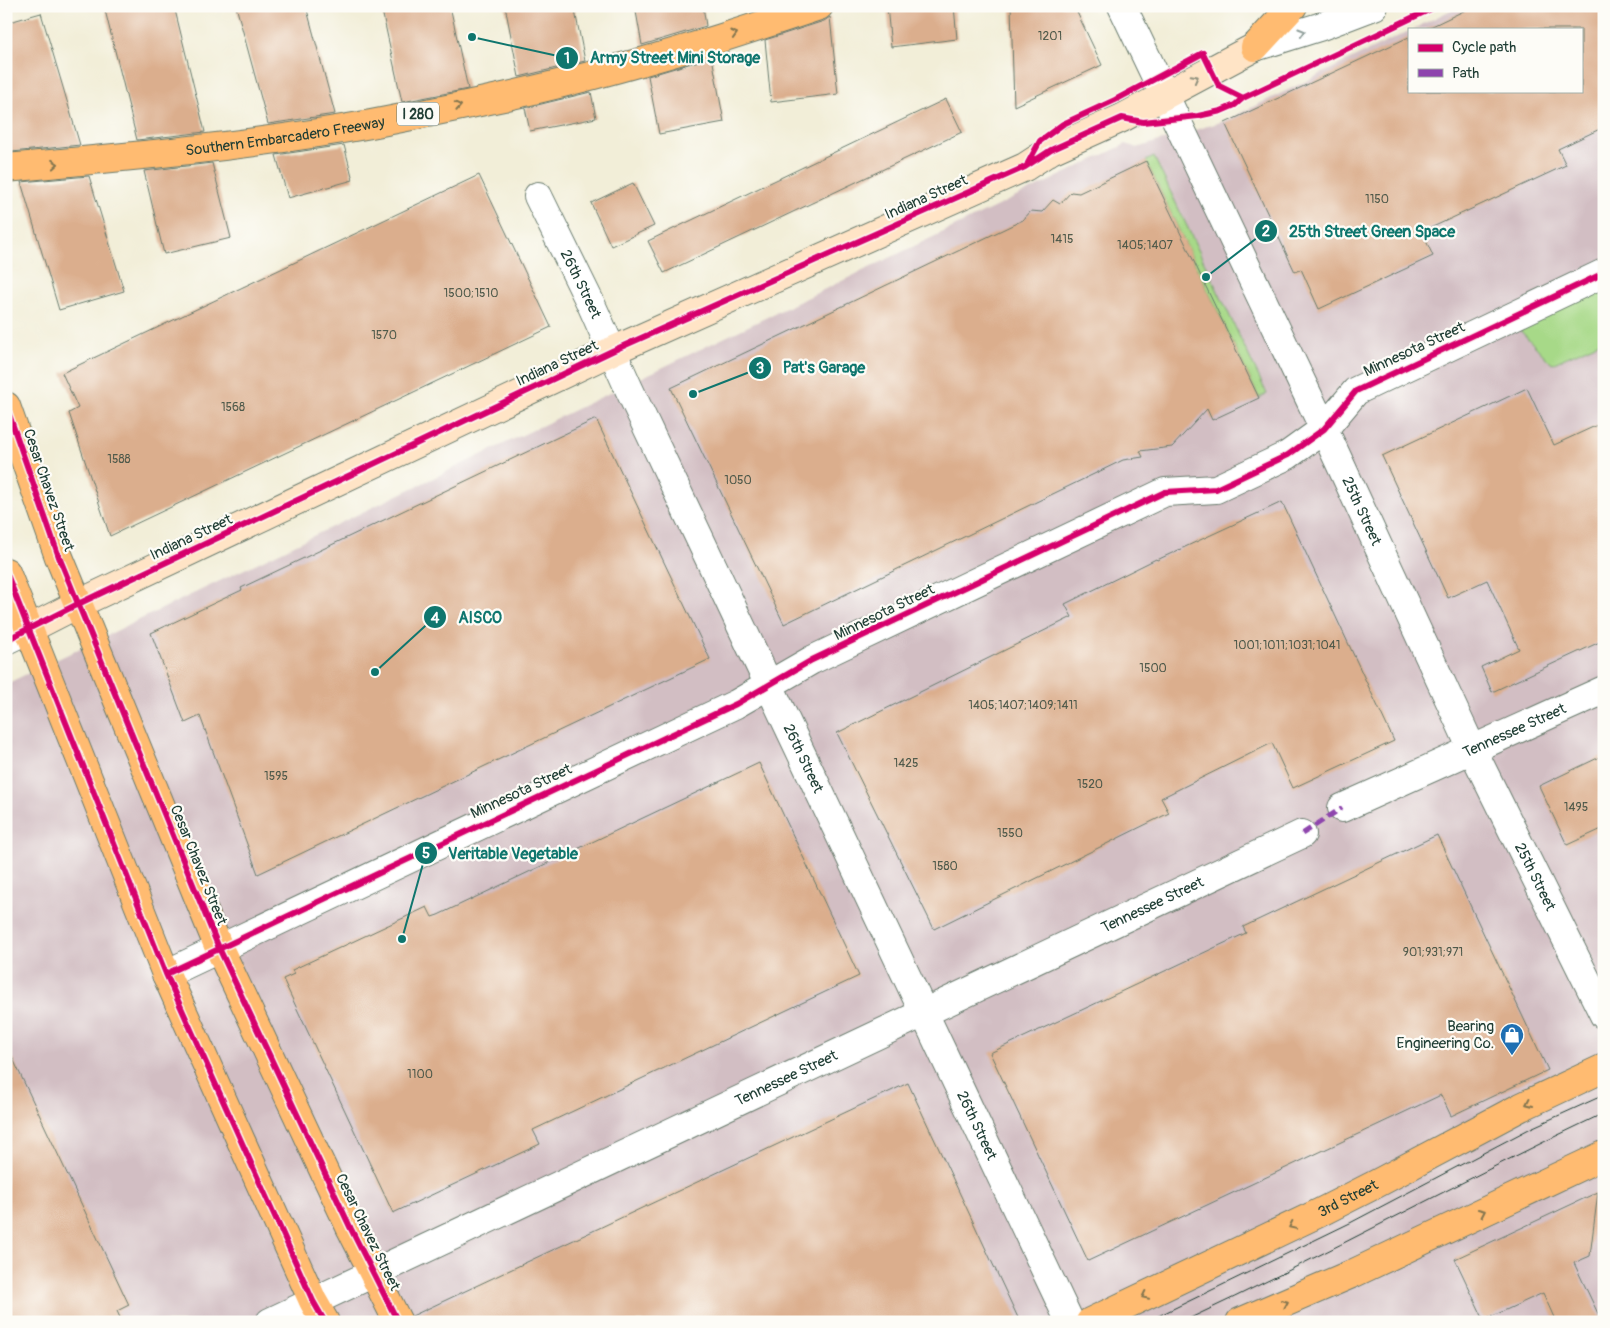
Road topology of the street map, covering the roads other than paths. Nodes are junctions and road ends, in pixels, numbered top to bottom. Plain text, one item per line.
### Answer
1 (819, 6) edge
2 (1122, 6) edge
3 (1294, 6) edge
4 (1374, 6) edge
5 (1255, 46) junction
6 (1164, 95) junction
7 (6, 168) edge
8 (538, 196) dead end
9 (1604, 273) edge
10 (612, 351) junction
11 (6, 406) edge
12 (1324, 429) junction
13 (6, 572) edge
14 (78, 604) junction
15 (18, 634) edge
16 (769, 685) junction
17 (1604, 690) edge
18 (1472, 749) junction
19 (1342, 808) dead end
20 (1302, 834) dead end
21 (219, 948) junction
22 (166, 974) junction
23 (924, 1013) junction
24 (1604, 1015) edge
25 (1604, 1068) edge
26 (1604, 1155) edge
27 (373, 1274) junction
28 (319, 1312) edge
29 (270, 1322) edge
30 (398, 1322) edge
31 (1070, 1322) edge
32 (1090, 1322) edge
33 (1240, 1322) edge

7 -> 1 main road, Southern Embarcadero Freeway / I 280
2 - 6 street, 25th Street
3 - 5 main road
5 -> 4 street, Indiana Street
6 -> 5 main road, Indiana Street
6 - 10 main road, Indiana Street
6 - 12 street, 25th Street
8 - 10 street, 26th Street
9 - 12 street, Minnesota Street
10 - 14 main road, Indiana Street
10 - 16 street, 26th Street
11 - 14 main road, Cesar Chavez Street
12 - 16 street, Minnesota Street
12 - 18 street, 25th Street
13 - 15 main road
14 - 15 main road, Indiana Street
14 - 21 main road, Cesar Chavez Street
15 - 22 main road
16 - 21 street, Minnesota Street
16 - 23 street, 26th Street
17 - 18 street, Tennessee Street
18 - 19 street, Tennessee Street
18 - 24 street, 25th Street
20 - 23 street, Tennessee Street
21 - 22 street, Minnesota Street
21 - 27 main road, Cesar Chavez Street
22 - 28 main road
23 - 27 street, Tennessee Street
23 - 31 street, 26th Street
25 -> 32 main road, 3rd Street
33 -> 26 main road
27 - 28 street, Tennessee Street
27 - 30 main road, Cesar Chavez Street
28 - 29 street, Tennessee Street

